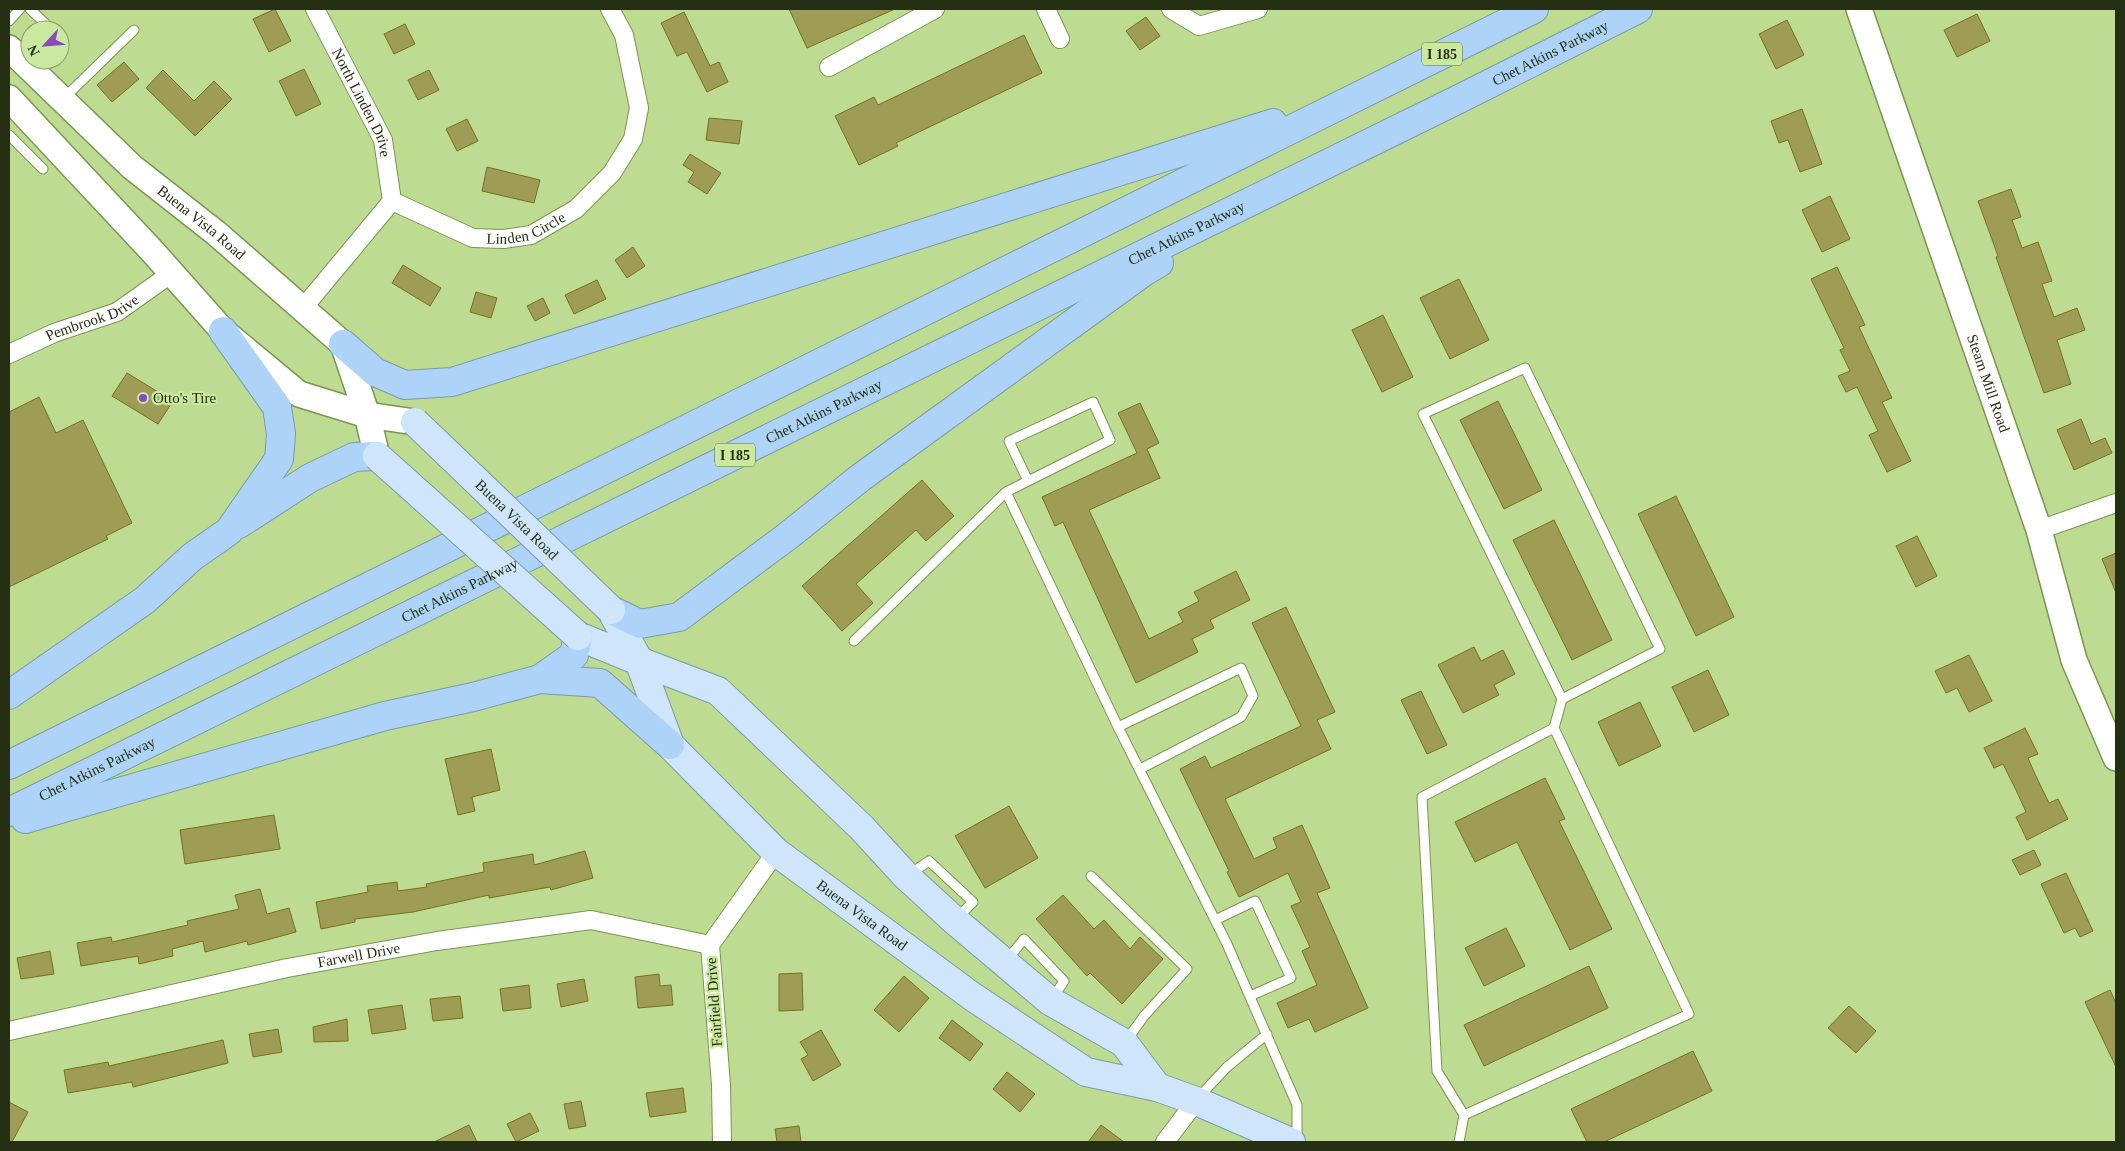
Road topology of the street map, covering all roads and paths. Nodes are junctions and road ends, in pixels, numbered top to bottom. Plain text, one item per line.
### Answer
1 (20, 9) edge
2 (30, 9) edge
3 (316, 9) edge
4 (610, 9) edge
5 (935, 9) edge
6 (1046, 9) edge
7 (1170, 9) edge
8 (1258, 9) edge
9 (1534, 9) edge
10 (1638, 9) edge
11 (1858, 9) edge
12 (9, 20) edge
13 (42, 20) edge
14 (134, 30) dead end
15 (1060, 39) dead end
16 (9, 48) edge
17 (20, 55) edge
18 (829, 67) dead end
19 (39, 70) edge
20 (1350, 98) junction
21 (62, 99) junction
22 (11, 103) edge
23 (1401, 127) junction
24 (9, 135) edge
25 (43, 169) dead end
26 (392, 202) junction
27 (172, 273) junction
28 (303, 308) junction
29 (223, 331) junction
30 (343, 344) junction
31 (9, 354) edge
32 (367, 415) junction
33 (415, 422) joint
34 (377, 456) junction
35 (1028, 480) junction
36 (1006, 492) junction
37 (2116, 503) edge
38 (2039, 530) junction
39 (229, 531) junction
40 (611, 610) junction
41 (578, 636) junction
42 (854, 641) dead end
43 (639, 661) junction
44 (540, 680) junction
45 (9, 695) edge
46 (1562, 699) junction
47 (1118, 727) junction
48 (1554, 728) junction
49 (670, 746) junction
50 (2116, 758) edge
51 (9, 765) edge
52 (1140, 769) junction
53 (9, 812) edge
54 (9, 824) edge
55 (776, 852) junction
56 (1091, 876) dead end
57 (1215, 920) junction
58 (710, 945) junction
59 (1250, 996) junction
60 (9, 1031) edge
61 (1267, 1034) junction
62 (1124, 1043) junction
63 (1157, 1087) junction
64 (1196, 1101) junction
65 (1464, 1115) junction
66 (722, 1142) edge
67 (1165, 1142) edge
68 (1291, 1142) edge
69 (1298, 1142) edge
70 (1459, 1142) edge

1 - 12 lane
2 - 13 lane
3 - 26 street, North Linden Drive
4 - 26 street, Linden Circle
5 - 18 street
6 - 15 street
7 - 8 street
9 - 20 highway, I 185
10 - 23 highway, Chet Atkins Parkway / I 185
11 - 38 main road, Steam Mill Road
14 - 21 lane
16 - 17 main road, Buena Vista Road
19 - 21 main road, Buena Vista Road
20 - 30 highway
20 - 51 highway, I 185
21 - 28 main road, Buena Vista Road
22 - 27 main road, Buena Vista Road
23 - 40 highway
23 - 53 highway, Chet Atkins Parkway / I 185
24 - 25 lane
26 - 28 street
27 - 29 main road, Buena Vista Road
27 - 31 street, Pembrook Drive
28 - 30 main road, Buena Vista Road
29 - 32 main road, Buena Vista Road
29 - 39 highway
30 - 32 main road, Buena Vista Road
32 - 33 main road, Buena Vista Road
32 - 34 main road, Buena Vista Road
33 - 40 main road, Buena Vista Road, bridge
34 - 39 highway
34 - 41 main road, bridge
35 - 35 lane
35 - 36 lane
36 - 42 lane
36 - 47 lane
37 - 38 street
38 - 50 main road, Steam Mill Road
39 - 45 highway
40 - 43 main road, Buena Vista Road
41 - 43 main road
41 - 44 highway
43 - 49 main road, Buena Vista Road
43 - 62 main road
44 - 49 highway
44 - 54 highway
46 - 46 lane
46 - 48 lane
47 - 52 lane
47 - 52 lane
48 - 65 lane
48 - 65 lane
49 - 55 main road, Buena Vista Road
52 - 57 lane
55 - 58 street, Fairfield Drive
55 - 63 main road, Buena Vista Road
56 - 62 lane
57 - 59 lane
57 - 59 lane
58 - 60 street, Farwell Drive
58 - 66 street, Fairfield Drive
59 - 61 lane
61 - 64 lane
61 - 69 lane
62 - 63 main road
63 - 64 main road, Buena Vista Road
64 - 67 street
64 - 68 main road, Buena Vista Road
65 - 70 lane

